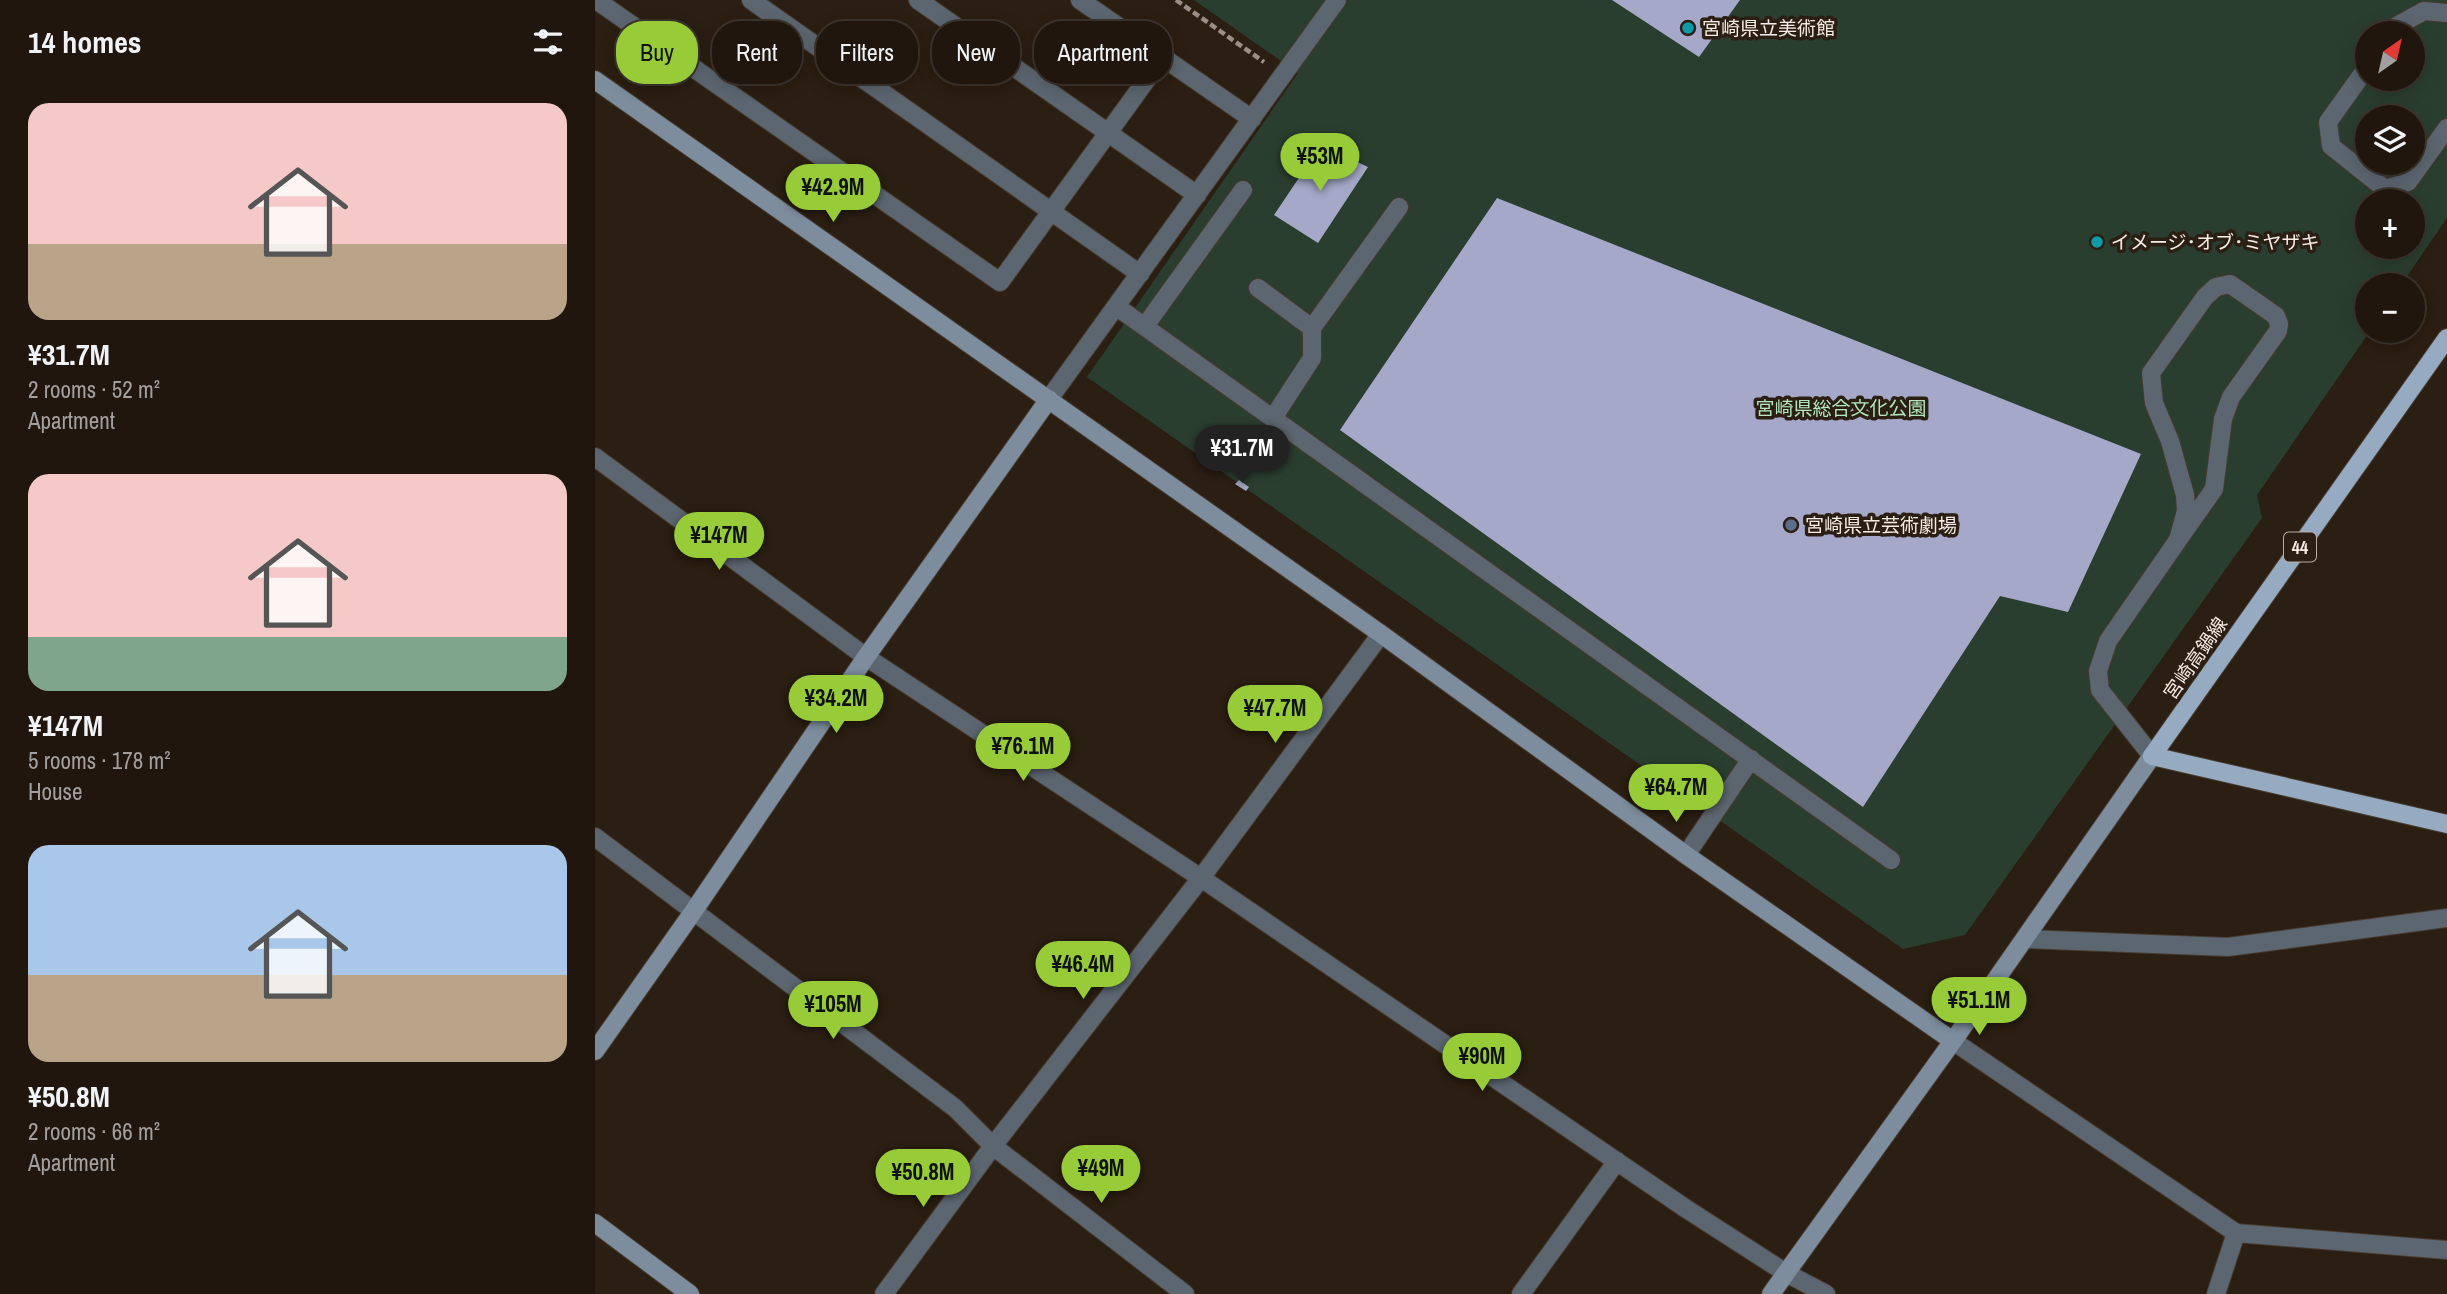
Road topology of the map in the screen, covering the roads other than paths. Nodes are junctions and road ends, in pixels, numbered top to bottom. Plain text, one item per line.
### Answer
1 (596, 0) edge
2 (751, 0) edge
3 (918, 0) edge
4 (1080, 0) edge
5 (1337, 0) edge
6 (2447, 13) edge
7 (1111, 21) edge
8 (2406, 21) edge
9 (1172, 63) edge
10 (595, 80) edge
11 (1143, 84) edge
12 (2355, 84) edge
13 (1252, 118) junction
14 (2447, 128) edge
15 (1108, 133) junction
16 (1243, 190) dead end
17 (1197, 195) junction
18 (1399, 207) dead end
19 (1051, 211) junction
20 (1140, 274) junction
21 (1258, 288) dead end
22 (1117, 307) junction
23 (1145, 326) junction
24 (1312, 328) junction
25 (2447, 338) edge
26 (1049, 400) junction
27 (1273, 418) junction
28 (595, 457) edge
29 (2178, 540) junction
30 (1381, 634) junction
31 (866, 657) junction
32 (2152, 756) junction
33 (1751, 759) junction
34 (2447, 824) edge
35 (595, 837) edge
36 (1686, 855) junction
37 (1891, 860) dead end
38 (1201, 878) junction
39 (693, 912) junction
40 (2447, 918) edge
41 (2025, 939) junction
42 (1953, 1041) junction
43 (595, 1051) edge
44 (993, 1146) junction
45 (1617, 1161) junction
46 (595, 1223) edge
47 (2236, 1233) junction
48 (2447, 1250) edge
49 (1786, 1273) junction
50 (690, 1294) edge
51 (884, 1294) edge
52 (1185, 1294) edge
53 (1521, 1294) edge
54 (1771, 1294) edge
55 (1826, 1294) edge
56 (2216, 1294) edge

1 - 19 street
2 - 19 street
3 - 15 street
4 - 7 street
5 - 13 street
6 - 8 street
9 - 13 street
10 - 26 street
11 - 15 street
12 - 14 street
13 - 17 street
15 - 17 street
15 - 19 street
16 - 23 street
17 - 20 street
18 - 24 street
19 - 20 street
20 - 22 street
21 - 24 street
22 - 23 street
22 - 26 street
23 - 27 street
24 - 27 street
25 - 32 main road, 宮崎高鍋線 / 44
26 - 30 street
26 - 31 street
27 - 33 street
28 - 31 street
29 - 29 street
29 - 32 street
30 - 36 street
30 - 38 street
31 - 38 street
31 - 39 street
32 - 34 main road
32 - 41 street
33 - 36 street
33 - 37 street
35 - 39 street
36 - 42 street
38 - 44 street
38 - 45 street
39 - 43 street
39 - 44 street
40 - 41 street
41 - 42 street
42 - 47 street
42 - 49 street
44 - 51 street
44 - 52 street
45 - 49 street
45 - 53 street
46 - 50 street
47 - 48 street
47 - 56 street
49 - 54 street
49 - 55 street

